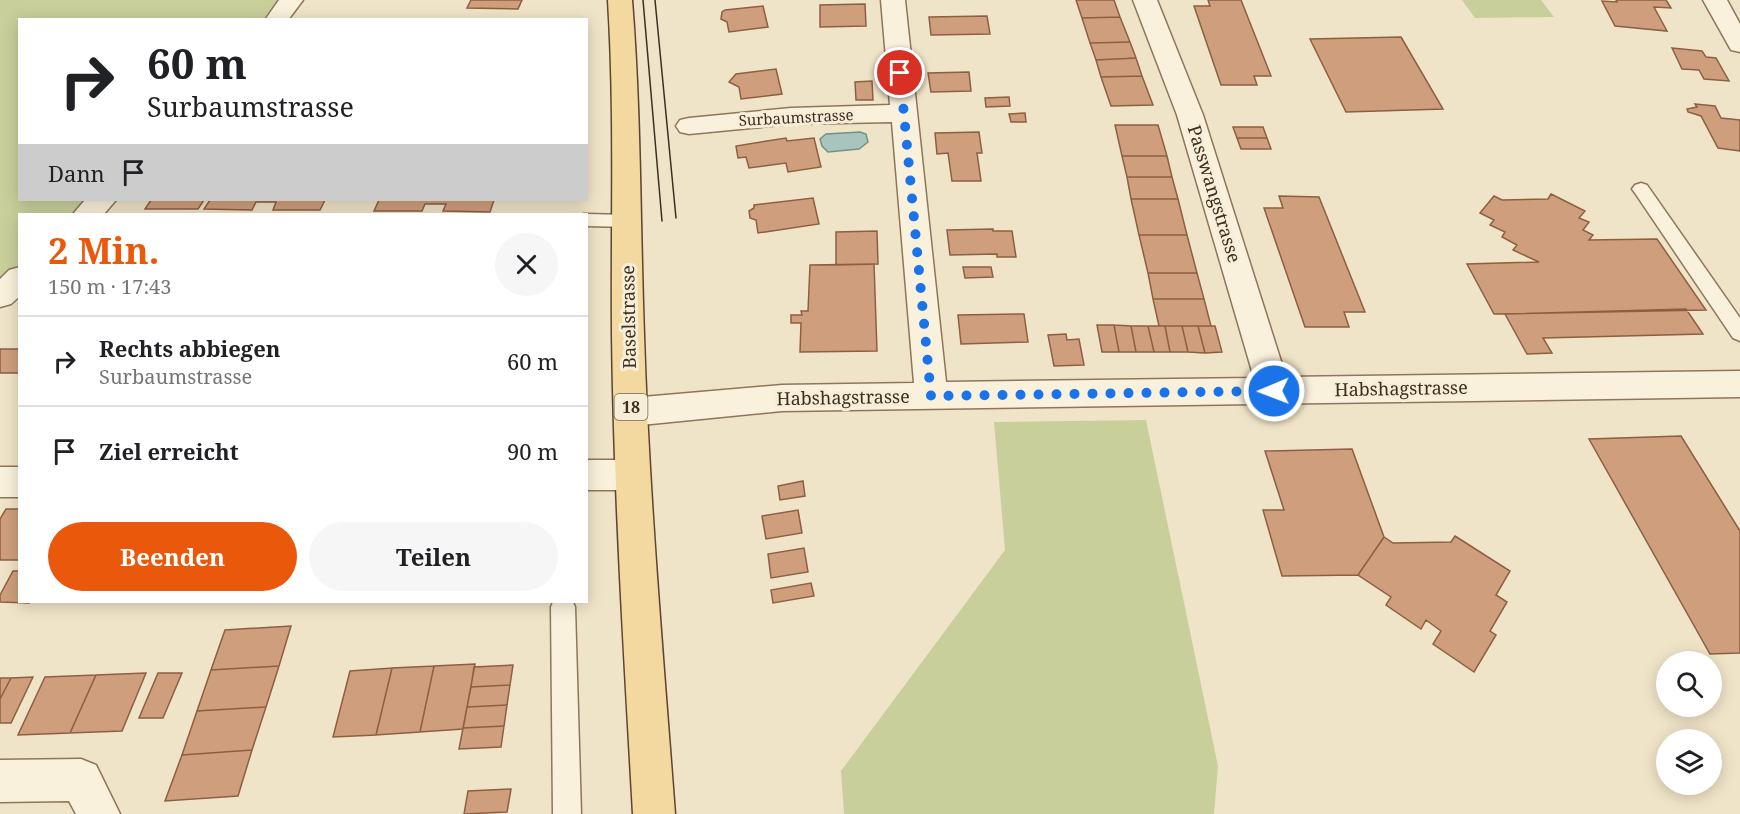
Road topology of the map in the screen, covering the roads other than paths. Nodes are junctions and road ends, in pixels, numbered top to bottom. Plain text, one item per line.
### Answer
1 (620, 0) edge
2 (893, 0) edge
3 (1145, 0) edge
4 (1715, 0) edge
5 (1740, 45) edge
6 (904, 113) junction
7 (690, 126) dead end
8 (1641, 189) dead end
9 (101, 201) edge
10 (88, 213) edge
11 (588, 220) edge
12 (628, 220) junction
13 (18, 280) edge
14 (0, 296) edge
15 (1740, 333) edge
16 (1740, 384) edge
17 (1274, 391) junction
18 (931, 396) junction
19 (631, 412) junction
20 (588, 475) edge
21 (633, 475) junction
22 (0, 482) edge
23 (18, 482) edge
24 (563, 607) dead end
25 (0, 781) edge
26 (99, 814) edge
27 (567, 814) edge
28 (654, 814) edge

1 - 12 main road, Baselstrasse / 18
2 - 6 street
3 - 17 street, Passwangstrasse
4 - 5 street
6 - 7 street, Surbaumstrasse
6 - 18 street
8 - 15 lane
9 - 10 street
11 - 12 lane
12 - 19 main road, Baselstrasse / 18
13 - 14 street
16 - 17 street, Habshagstrasse
17 - 18 street, Habshagstrasse
18 - 19 street, Habshagstrasse
19 - 21 main road, Baselstrasse / 18
20 - 21 street
21 - 28 main road, Baselstrasse / 18
22 - 23 street
24 - 27 lane
25 - 26 street

